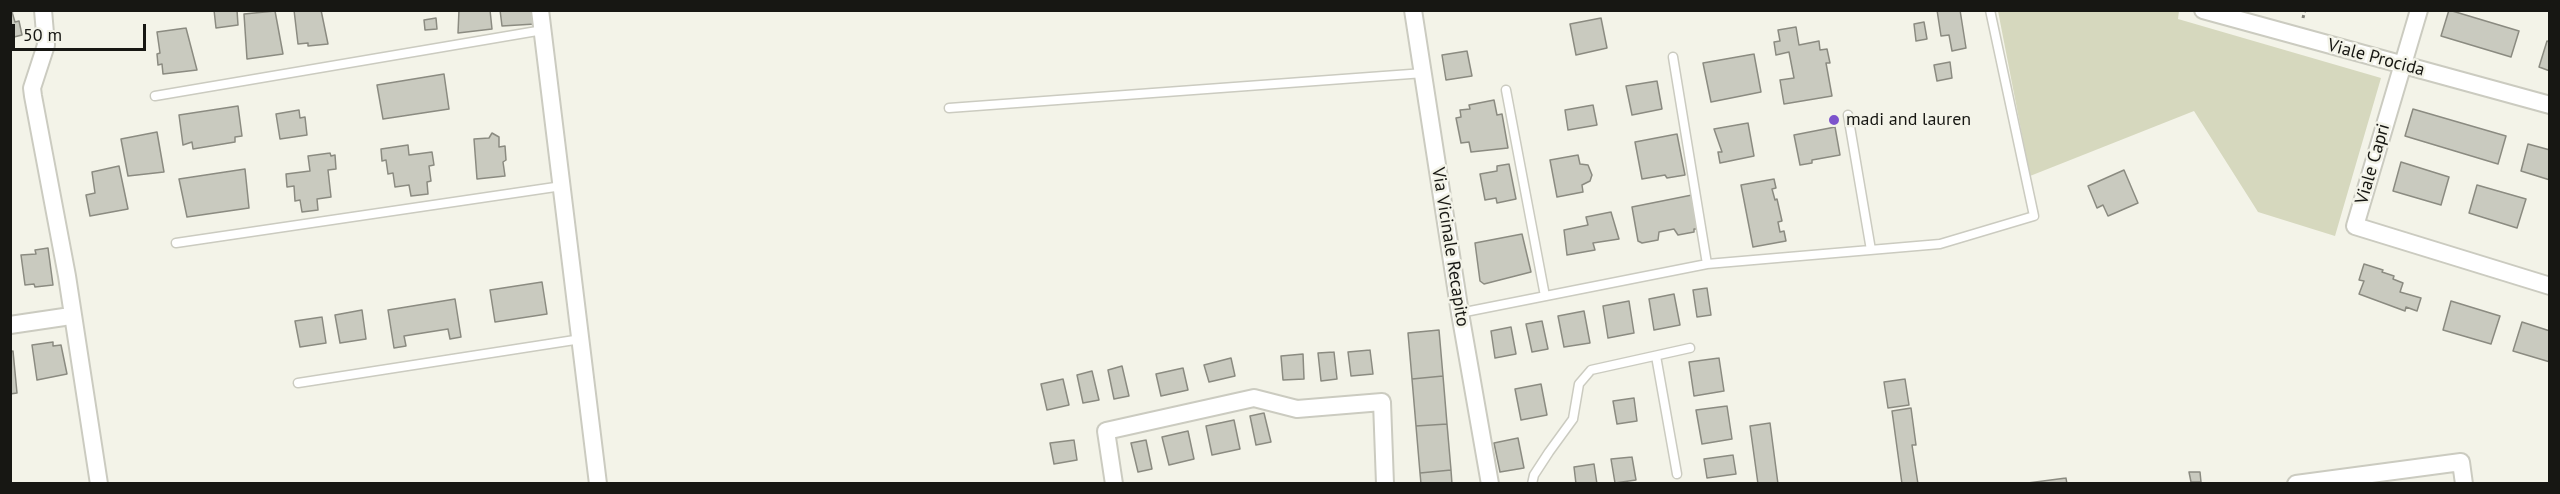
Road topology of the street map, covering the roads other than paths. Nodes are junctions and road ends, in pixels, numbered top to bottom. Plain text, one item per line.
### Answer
1 (43, 10) edge
2 (540, 10) edge
3 (1413, 10) edge
4 (1989, 10) edge
5 (2203, 10) edge
6 (2419, 10) edge
7 (543, 30) junction
8 (1673, 57) dead end
9 (2402, 66) junction
10 (1424, 73) junction
11 (1506, 90) dead end
12 (155, 96) dead end
13 (2550, 105) edge
14 (949, 108) dead end
15 (1848, 115) dead end
16 (562, 186) junction
17 (176, 243) dead end
18 (1871, 250) junction
19 (1707, 264) junction
20 (2550, 286) edge
21 (1545, 296) junction
22 (1460, 313) junction
23 (64, 317) dead end
24 (10, 325) edge
25 (580, 339) junction
26 (1690, 348) dead end
27 (1656, 356) junction
28 (298, 383) dead end
29 (1677, 474) dead end
30 (99, 483) edge
31 (598, 483) edge
32 (1114, 483) edge
33 (1385, 483) edge
34 (1490, 483) edge
35 (1532, 483) edge
36 (2296, 483) edge
37 (2464, 483) edge

1 - 30 street
2 - 7 street
3 - 10 street, Via Vicinale Recapito
4 - 18 lane
5 - 9 street, Viale Procida
6 - 9 street, Viale Capri
7 - 12 lane
7 - 16 street
8 - 19 lane
9 - 13 street, Viale Procida
9 - 20 street, Viale Capri
10 - 14 lane
10 - 22 street, Via Vicinale Recapito
11 - 21 lane
15 - 18 lane
16 - 17 lane
16 - 25 street
18 - 19 lane
19 - 21 lane
21 - 22 lane
22 - 34 street, Via Vicinale Recapito
23 - 24 street
25 - 28 lane
25 - 31 street
26 - 27 lane
27 - 29 lane
27 - 35 lane
32 - 33 street
36 - 37 street

